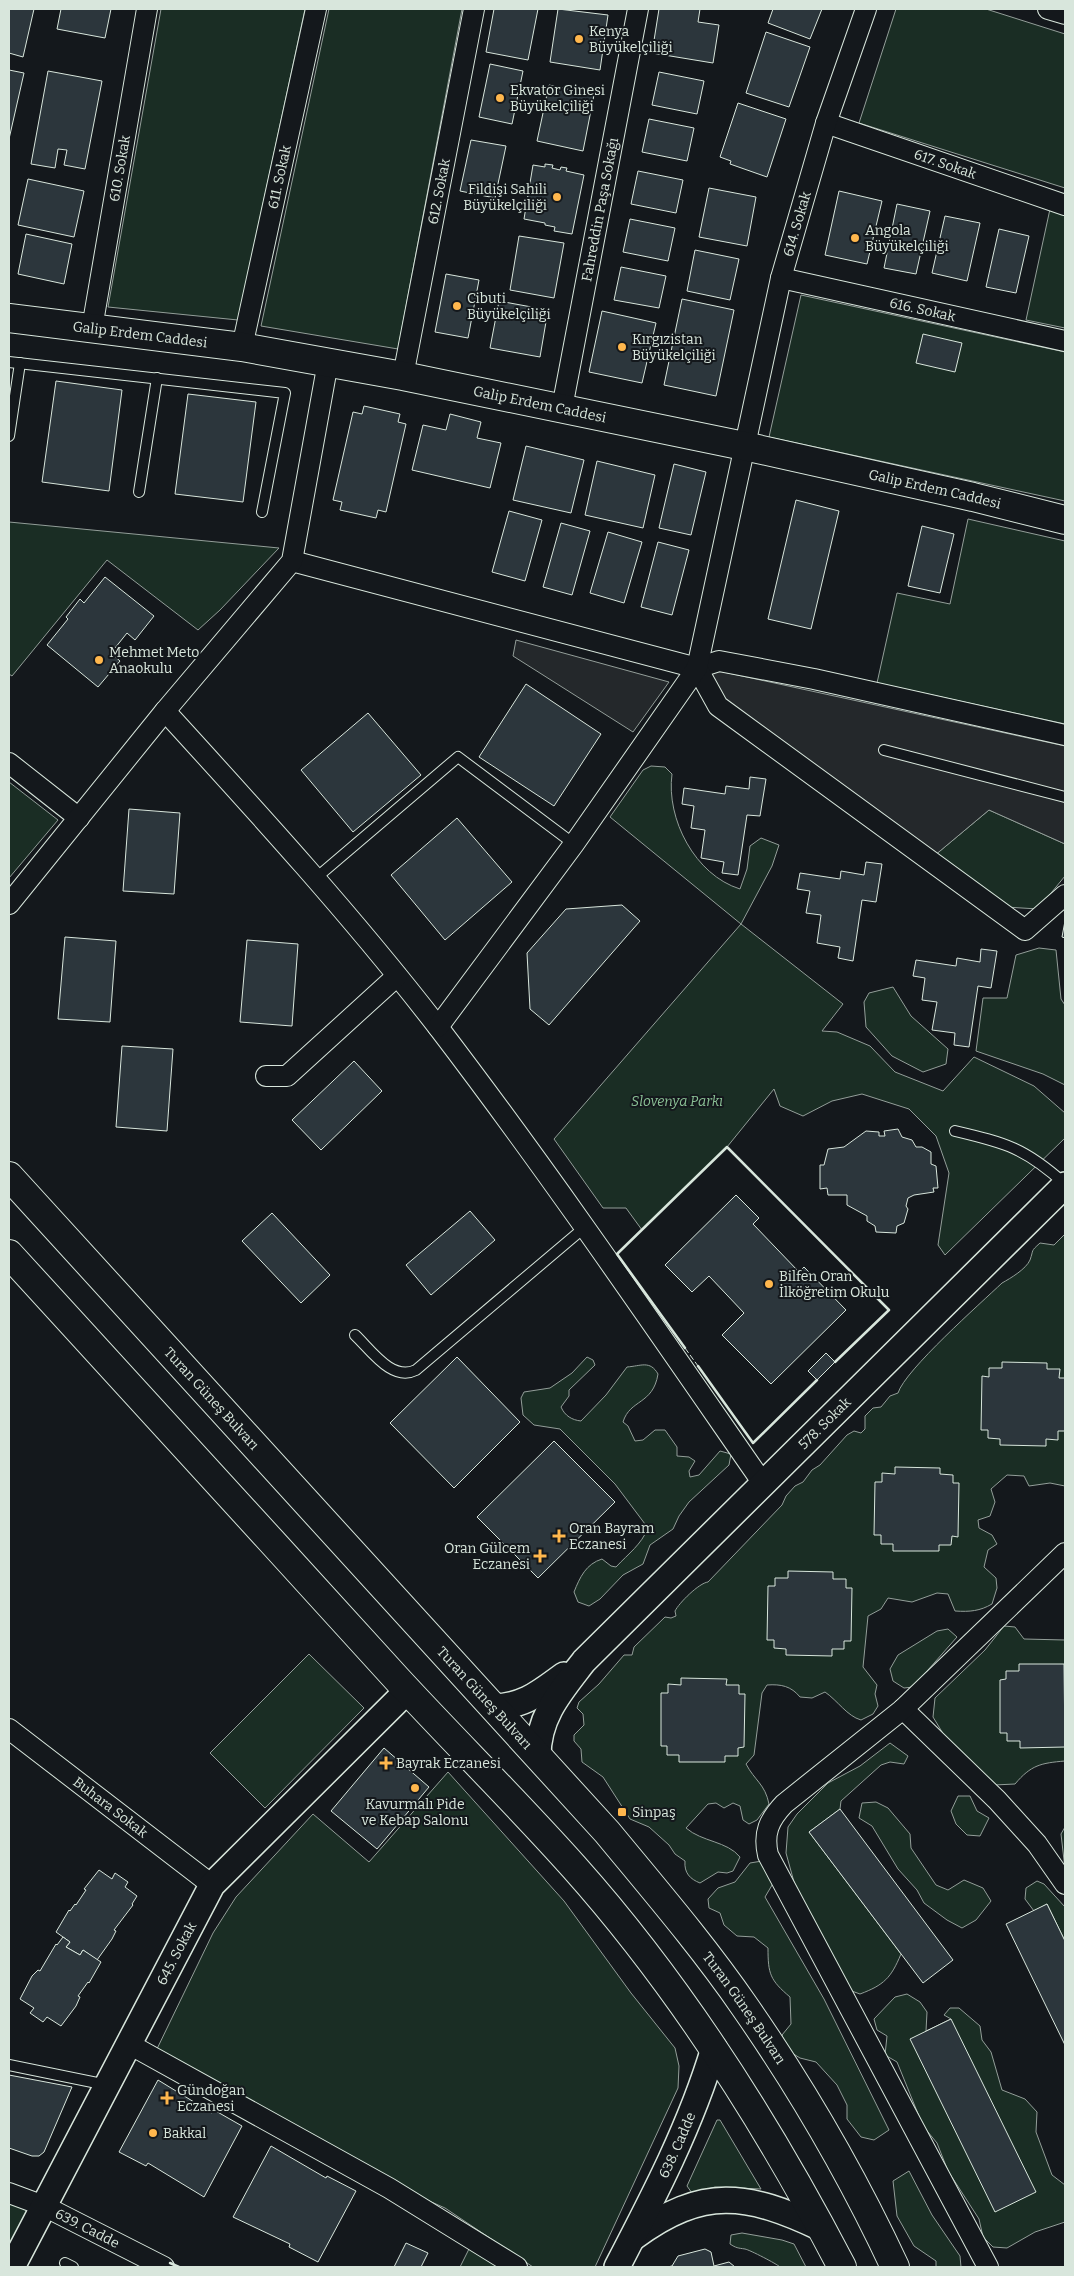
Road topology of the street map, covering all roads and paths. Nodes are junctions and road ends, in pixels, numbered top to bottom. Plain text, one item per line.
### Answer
1 (147, 9) edge
2 (316, 9) edge
3 (474, 9) edge
4 (638, 9) edge
5 (866, 9) edge
6 (1048, 9) edge
7 (1065, 14) edge
8 (826, 122) junction
9 (1065, 205) edge
10 (781, 278) junction
11 (9, 318) edge
12 (92, 328) junction
13 (1065, 341) edge
14 (242, 347) junction
15 (14, 362) edge
16 (328, 362) junction
17 (403, 376) junction
18 (157, 378) junction
19 (562, 408) junction
20 (9, 436) edge
21 (744, 446) junction
22 (139, 492) dead end
23 (262, 512) dead end
24 (1065, 520) edge
25 (292, 561) junction
26 (697, 668) junction
27 (166, 711) junction
28 (1065, 735) edge
29 (884, 750) dead end
30 (9, 763) edge
31 (1065, 797) edge
32 (79, 818) junction
33 (574, 844) junction
34 (316, 878) junction
35 (1065, 895) edge
36 (9, 904) edge
37 (397, 976) junction
38 (438, 1027) junction
39 (266, 1076) dead end
40 (955, 1131) dead end
41 (9, 1176) edge
42 (1065, 1184) edge
43 (585, 1228) junction
44 (9, 1254) edge
45 (355, 1335) dead end
46 (762, 1482) junction
47 (1065, 1553) edge
48 (584, 1661) junction
49 (408, 1690) junction
50 (493, 1707) junction
51 (903, 1709) junction
52 (9, 1729) edge
53 (538, 1756) junction
54 (1065, 1884) edge
55 (212, 1885) junction
56 (129, 2044) junction
57 (714, 2048) junction
58 (9, 2065) edge
59 (108, 2085) junction
60 (9, 2193) edge
61 (44, 2206) junction
62 (821, 2228) junction
63 (632, 2238) junction
64 (12, 2267) edge
65 (164, 2267) edge
66 (517, 2267) edge
67 (617, 2267) edge
68 (842, 2267) edge
69 (895, 2267) edge
70 (988, 2267) edge

1 - 12 street, 610. Sokak
2 - 14 street, 611. Sokak
3 - 17 street, 612. Sokak
4 - 19 street, Fahreddin Paşa Sokağı
5 - 8 street, 614. Sokak
6 - 7 street
8 - 9 street, 617. Sokak
8 - 10 street, 614. Sokak
10 - 13 street, 616. Sokak
10 - 21 street, 614. Sokak
11 - 12 main road, Galip Erdem Caddesi
12 - 14 main road, Galip Erdem Caddesi
14 - 16 main road, Galip Erdem Caddesi
15 - 18 lane
15 - 20 lane
16 - 17 main road, Galip Erdem Caddesi
16 - 25 street
17 - 19 main road, Galip Erdem Caddesi
18 - 22 lane
18 - 23 lane
19 - 21 main road, Galip Erdem Caddesi
21 - 24 main road, Galip Erdem Caddesi
21 - 26 street, 614. Sokak
25 - 26 street
25 - 27 street
26 - 28 street
26 - 33 street
26 - 35 street
27 - 32 street
27 - 34 street
29 - 31 lane
30 - 32 street
32 - 36 street
33 - 34 lane
33 - 38 street
34 - 37 street
37 - 38 street
37 - 39 street
38 - 43 street
40 - 42 lane
41 - 50 main road, Turan Güneş Bulvarı
42 - 46 street, 578. Sokak
43 - 45 lane
43 - 46 street
44 - 49 main road
46 - 48 street, 578. Sokak
47 - 51 street
48 - 50 street
48 - 53 street
49 - 55 street, 645. Sokak
49 - 57 main road
50 - 53 main road, Turan Güneş Bulvarı
51 - 54 street
51 - 70 street
52 - 55 street, Buhara Sokak
53 - 69 main road, Turan Güneş Bulvarı
55 - 56 street, 645. Sokak
56 - 59 street, 645. Sokak
56 - 66 street
57 - 62 main road
57 - 63 street, 638. Cadde
58 - 59 lane
59 - 61 street, 645. Sokak
60 - 61 street, 639. Cadde
61 - 64 street, 645. Sokak
61 - 65 street, 639. Cadde
62 - 63 street, 638. Cadde
62 - 68 main road
63 - 67 street, 638. Cadde

